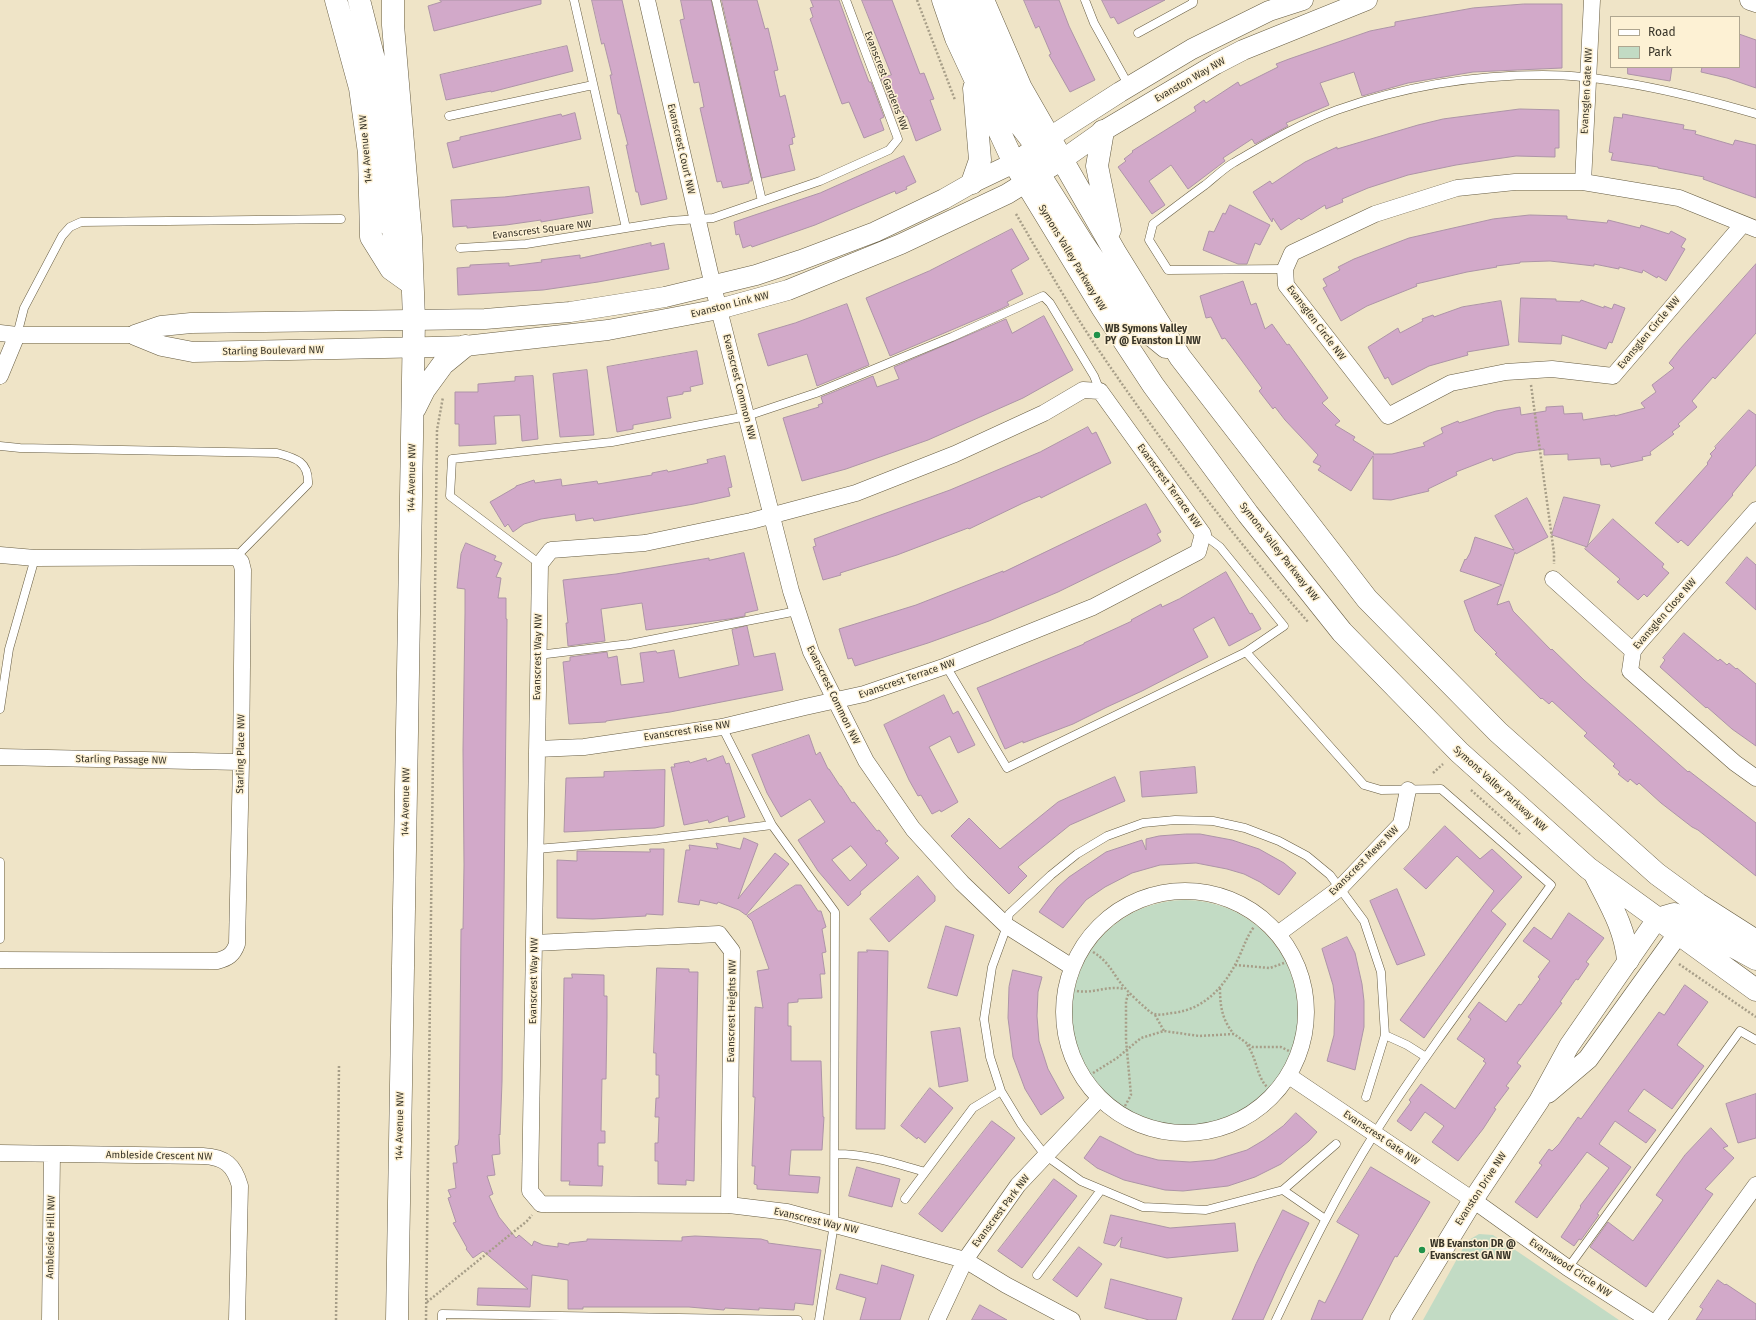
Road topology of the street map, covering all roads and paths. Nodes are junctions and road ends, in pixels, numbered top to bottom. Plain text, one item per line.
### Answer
1 (336, 0) edge
2 (359, 0) edge
3 (393, 0) edge
4 (574, 0) edge
5 (648, 0) edge
6 (716, 0) edge
7 (846, 0) edge
8 (917, 0) edge
9 (943, 0) edge
10 (960, 0) edge
11 (983, 0) edge
12 (1085, 0) edge
13 (1193, 0) edge
14 (1302, 0) edge
15 (1367, 0) edge
16 (1592, 0) edge
17 (1750, 0) edge
18 (1756, 2) edge
19 (1138, 33) dead end
20 (973, 75) junction
21 (1588, 78) junction
22 (593, 85) junction
23 (1130, 86) junction
24 (956, 103) dead end
25 (1756, 114) edge
26 (449, 116) dead end
27 (1103, 131) junction
28 (1043, 142) junction
29 (1062, 160) junction
30 (1014, 163) junction
31 (1032, 178) junction
32 (1583, 182) junction
33 (972, 183) junction
34 (762, 201) junction
35 (341, 219) dead end
36 (697, 219) junction
37 (1749, 227) edge
38 (626, 228) junction
39 (460, 248) dead end
40 (1115, 252) junction
41 (1285, 269) junction
42 (412, 284) junction
43 (716, 297) junction
44 (414, 320) junction
45 (0, 333) edge
46 (17, 335) junction
47 (135, 335) junction
48 (465, 346) junction
49 (414, 348) junction
50 (1180, 357) junction
51 (1530, 370) junction
52 (0, 376) edge
53 (1100, 391) junction
54 (445, 392) dead end
55 (414, 411) junction
56 (747, 416) junction
57 (0, 446) edge
58 (1756, 510) edge
59 (771, 515) junction
60 (1204, 534) junction
61 (0, 556) edge
62 (236, 557) junction
63 (35, 558) junction
64 (540, 564) junction
65 (1553, 578) joint
66 (797, 611) junction
67 (1633, 651) junction
68 (1246, 652) junction
69 (538, 655) junction
70 (946, 666) junction
71 (836, 701) junction
72 (0, 709) edge
73 (722, 727) junction
74 (537, 749) junction
75 (0, 758) edge
76 (241, 762) junction
77 (1443, 764) dead end
78 (1433, 773) dead end
79 (1756, 778) edge
80 (1408, 790) junction
81 (772, 825) junction
82 (536, 849) junction
83 (0, 862) edge
84 (1594, 872) junction
85 (1340, 888) junction
86 (1657, 919) junction
87 (1688, 920) junction
88 (1007, 926) junction
89 (1254, 927) dead end
90 (1279, 934) junction
91 (0, 939) edge
92 (1756, 941) edge
93 (534, 943) junction
94 (1093, 952) dead end
95 (1756, 959) edge
96 (0, 960) edge
97 (1628, 960) junction
98 (1284, 963) dead end
99 (1679, 964) dead end
100 (1235, 965) junction
101 (1072, 967) junction
102 (1220, 987) junction
103 (1125, 989) junction
104 (1756, 990) edge
105 (1077, 991) dead end
106 (1129, 992) junction
107 (1155, 1015) junction
108 (1756, 1017) edge
109 (1164, 1031) junction
110 (1234, 1034) junction
111 (1386, 1035) junction
112 (1756, 1040) edge
113 (1247, 1044) junction
114 (1127, 1050) junction
115 (1289, 1051) dead end
116 (1426, 1057) junction
117 (339, 1065) dead end
118 (1093, 1073) dead end
119 (1289, 1076) junction
120 (1267, 1087) dead end
121 (1001, 1091) junction
122 (1366, 1097) dead end
123 (1100, 1098) junction
124 (1539, 1101) junction
125 (1125, 1106) dead end
126 (1374, 1134) junction
127 (1336, 1144) dead end
128 (0, 1153) edge
129 (52, 1154) junction
130 (835, 1154) junction
131 (1045, 1156) junction
132 (925, 1172) junction
133 (1756, 1185) edge
134 (1101, 1190) junction
135 (1282, 1190) junction
136 (905, 1199) dead end
137 (1473, 1200) junction
138 (541, 1204) junction
139 (729, 1205) junction
140 (1325, 1218) junction
141 (834, 1224) junction
142 (965, 1260) junction
143 (1568, 1268) junction
144 (1037, 1275) dead end
145 (426, 1303) junction
146 (50, 1320) edge
147 (237, 1320) edge
148 (336, 1320) edge
149 (397, 1320) edge
150 (426, 1320) edge
151 (442, 1320) edge
152 (798, 1320) edge
153 (819, 1320) edge
154 (937, 1320) edge
155 (1072, 1320) edge
156 (1276, 1320) edge
157 (1400, 1320) edge
158 (1648, 1320) edge
159 (1658, 1320) edge

1 - 42 main road, 144 Avenue NW
2 - 42 main road, 144 Avenue NW
3 - 42 main road, 144 Avenue NW
4 - 22 lane
5 - 36 street, Evanscrest Court NW
6 - 34 lane
7 - 34 lane, Evanscrest Gardens NW
8 - 24 path
9 - 20 main road, Symons Valley Parkway NW
10 - 28 main road
11 - 28 main road, Symons Valley Parkway NW
12 - 23 lane
13 - 19 lane
14 - 23 street
15 - 27 street, Evanston Way NW
16 - 21 street, Evansglen Gate NW
17 - 18 street
20 - 30 main road, Symons Valley Parkway NW
20 - 33 main road
21 - 25 lane
21 - 32 street, Evansglen Gate NW
21 - 41 lane
22 - 26 lane
22 - 38 lane
23 - 28 street
27 - 29 street, Evanston Way NW
27 - 40 main road
28 - 29 main road, Symons Valley Parkway NW
28 - 30 street
29 - 31 street, Evanston Way NW
29 - 40 main road, Symons Valley Parkway NW
30 - 31 main road, Symons Valley Parkway NW
30 - 33 street, Evanston Link NW
31 - 43 street, Evanston Link NW
31 - 50 main road
31 - 84 main road, Symons Valley Parkway NW
32 - 37 street, Evansglen Circle NW
32 - 41 street, Evansglen Circle NW
33 - 43 street, Evanston Link NW
34 - 36 lane, Evanscrest Gardens NW
35 - 46 lane
36 - 38 lane, Evanscrest Square NW
36 - 43 street, Evanscrest Court NW
37 - 51 street, Evansglen Circle NW
38 - 39 lane, Evanscrest Square NW
40 - 50 main road, Symons Valley Parkway NW
41 - 51 street, Evansglen Circle NW
42 - 44 main road, 144 Avenue NW
43 - 44 street, Evanston Link NW
43 - 48 street, Evanston Link NW
43 - 56 street, Evanscrest Common NW
44 - 47 street, Starling Boulevard NW
44 - 49 main road, 144 Avenue NW
45 - 46 street, Starling Boulevard NW
46 - 47 street, Starling Boulevard NW
46 - 52 street
47 - 49 street, Starling Boulevard NW
48 - 49 street, Evanston Link NW
48 - 55 main road
49 - 55 main road, 144 Avenue NW
50 - 87 main road, Symons Valley Parkway NW
51 - 65 path
53 - 56 lane
53 - 59 street
53 - 60 street, Evanscrest Terrace NW
54 - 145 path
55 - 149 main road, 144 Avenue NW
56 - 59 street, Evanscrest Common NW
56 - 64 lane
57 - 62 lane
58 - 67 street, Evansglen Close NW
59 - 64 street
59 - 66 street, Evanscrest Common NW
60 - 68 lane
60 - 70 street, Evanscrest Terrace NW
61 - 63 street
62 - 63 street
62 - 76 street, Starling Place NW
63 - 72 lane
64 - 69 street, Evanscrest Way NW
65 - 67 street
66 - 69 lane
66 - 71 street, Evanscrest Common NW
67 - 79 street, Evansglen Close NW
68 - 70 lane
68 - 80 lane
69 - 74 street, Evanscrest Way NW
70 - 71 street, Evanscrest Terrace NW
71 - 73 street, Evanscrest Rise NW
71 - 88 street, Evanscrest Common NW
73 - 74 street, Evanscrest Rise NW
73 - 81 lane
74 - 82 street, Evanscrest Way NW
75 - 76 street, Starling Passage NW
76 - 96 street, Starling Place NW
77 - 78 path
80 - 85 street, Evanscrest Mews NW
80 - 116 lane
81 - 82 lane
81 - 130 lane
82 - 93 street, Evanscrest Way NW
83 - 91 lane
84 - 86 main road, Symons Valley Parkway NW
84 - 97 main road
85 - 88 lane
85 - 90 street, Evanscrest Mews NW
85 - 111 lane
86 - 87 main road, Symons Valley Parkway NW
86 - 97 street, Evanston Drive NW
87 - 92 main road, Symons Valley Parkway NW
87 - 95 main road
87 - 104 main road, Symons Valley Parkway NW
87 - 124 street, Evanston Drive NW
88 - 101 street, Evanscrest Common NW
88 - 121 lane
89 - 100 path
90 - 101 street
90 - 119 street
93 - 138 street, Evanscrest Way NW
93 - 139 street, Evanscrest Heights NW
94 - 103 path
97 - 124 street, Evanston Drive NW
98 - 100 path
99 - 108 path
100 - 102 path
101 - 123 street
102 - 107 path
102 - 110 path
103 - 105 path
103 - 106 path
106 - 107 path
106 - 114 path
107 - 109 path
109 - 110 path
109 - 114 path
110 - 113 path
111 - 116 lane
111 - 122 lane
112 - 143 lane
113 - 115 path
113 - 120 path
114 - 118 path
114 - 125 path
116 - 126 lane
117 - 148 path
119 - 123 street
119 - 126 street, Evanscrest Gate NW
121 - 131 lane
121 - 132 lane
123 - 131 street, Evanscrest Park NW
124 - 137 street, Evanston Drive NW
126 - 137 street, Evanscrest Gate NW
126 - 140 lane
127 - 135 lane
128 - 129 street, Ambleside Crescent NW
129 - 146 street, Ambleside Hill NW
129 - 147 street, Ambleside Crescent NW
130 - 132 lane
130 - 141 lane
131 - 134 lane
131 - 142 street, Evanscrest Park NW
132 - 136 lane
133 - 159 street
134 - 135 lane
134 - 144 lane
135 - 140 lane
137 - 143 street, Evanswood Circle NW
137 - 157 street, Evanston Drive NW
138 - 139 street, Evanscrest Way NW
138 - 145 path
139 - 141 street, Evanscrest Way NW
140 - 156 lane
141 - 142 street, Evanscrest Way NW
141 - 153 lane
142 - 154 street, Evanscrest Park NW
142 - 155 street, Evanscrest Way NW
143 - 158 street, Evanswood Circle NW
145 - 150 path
151 - 152 lane

